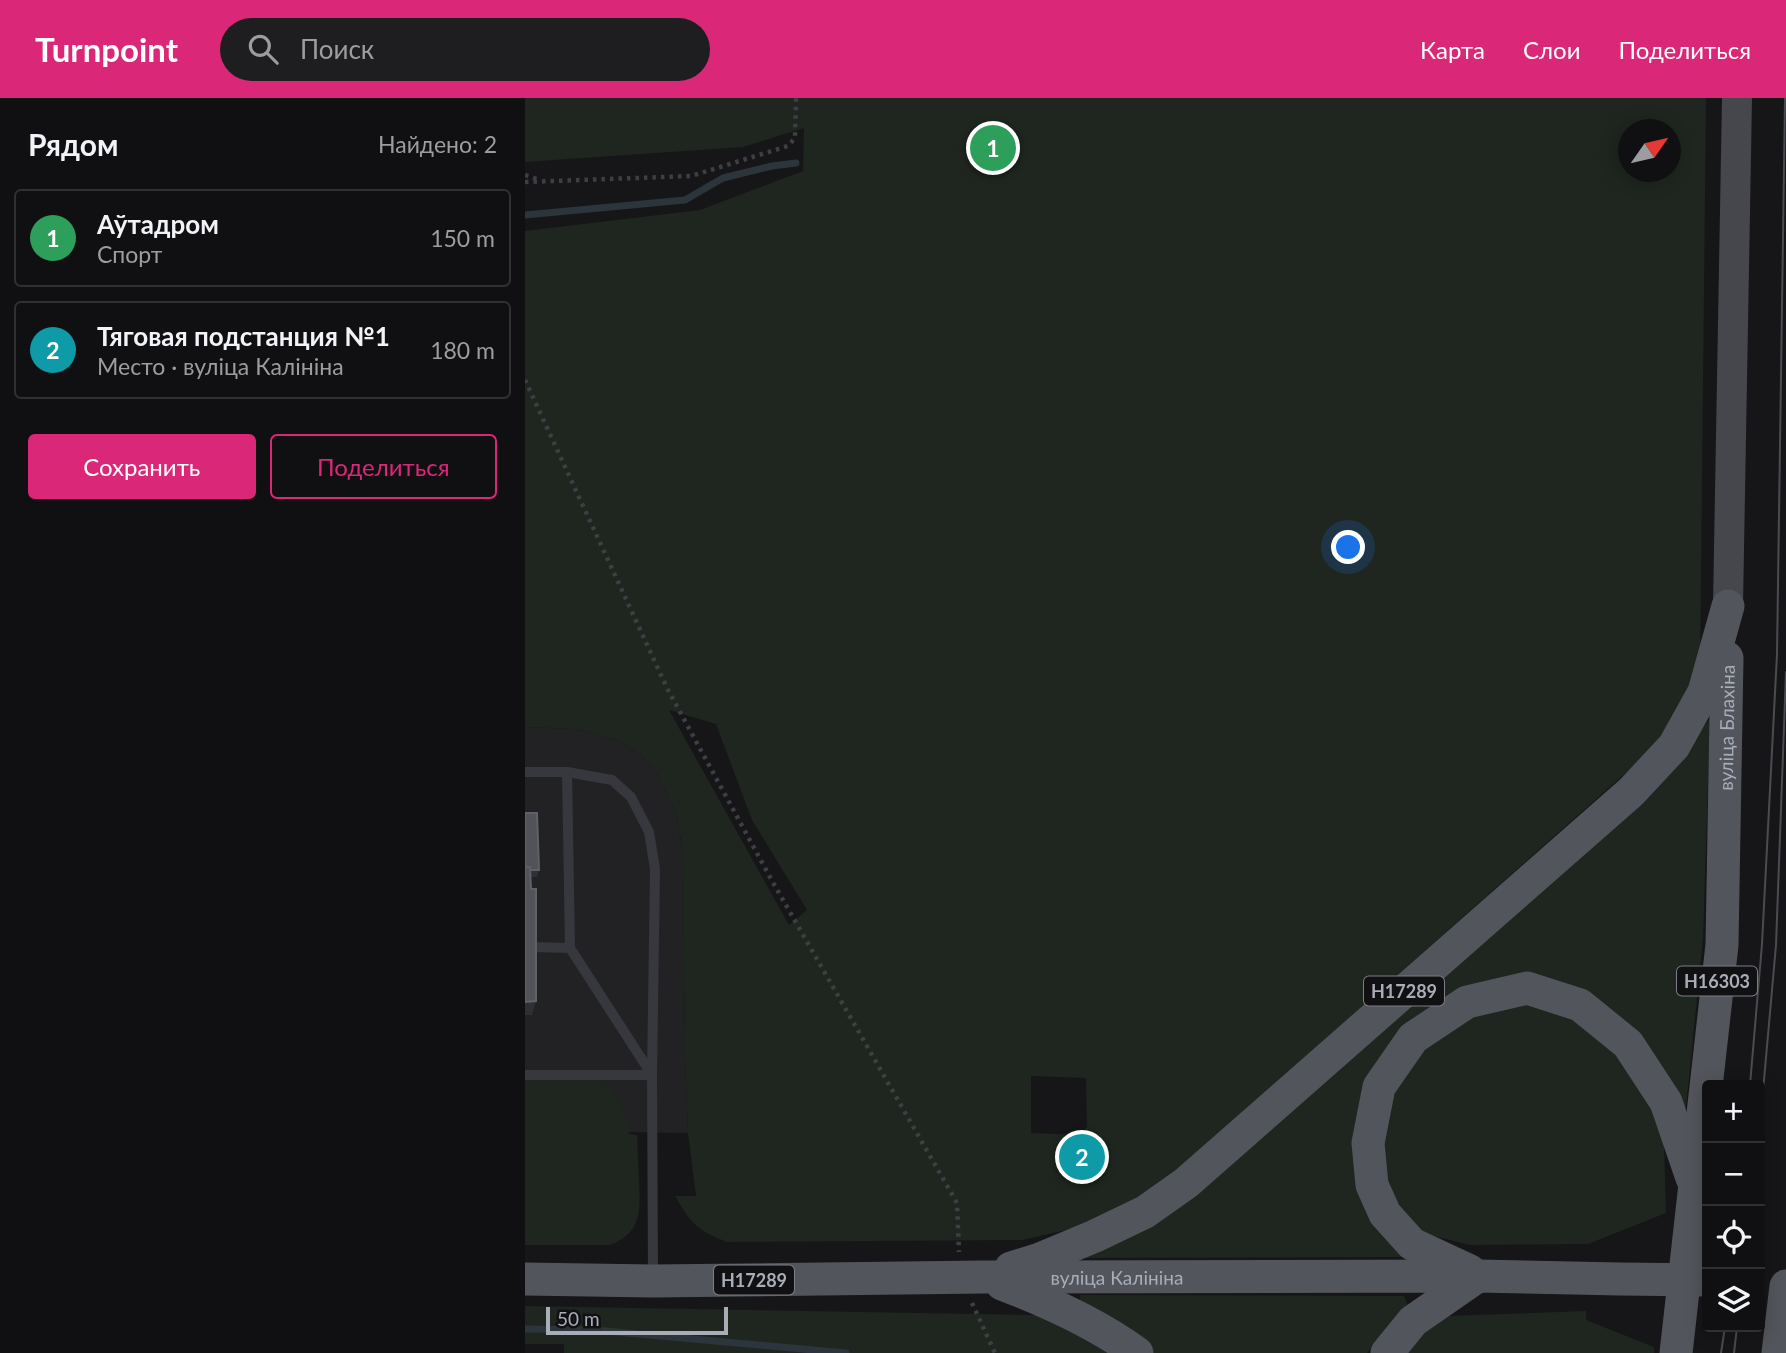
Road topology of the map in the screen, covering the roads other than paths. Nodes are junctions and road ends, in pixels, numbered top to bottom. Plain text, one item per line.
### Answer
1 (1737, 98) edge
2 (1728, 606) junction
3 (525, 772) edge
4 (567, 772) junction
5 (531, 947) edge
6 (570, 947) junction
7 (525, 1075) edge
8 (652, 1075) junction
9 (1694, 1186) junction
10 (1478, 1276) junction
11 (972, 1277) junction
12 (525, 1279) edge
13 (1702, 1280) edge
14 (1765, 1280) edge
15 (1786, 1280) edge
16 (653, 1281) junction
17 (1786, 1286) edge
18 (1137, 1353) edge
19 (1387, 1353) edge
20 (1676, 1353) edge
21 (1777, 1353) edge

1 - 2 main road, вуліца Блахіна
2 - 9 main road, вуліца Блахіна / Н16303
2 - 11 main road, Н17289
3 - 4 lane
4 - 6 lane
4 - 8 lane
5 - 6 lane
6 - 8 lane
7 - 8 lane
8 - 16 lane
9 - 10 main road, Н17289
9 - 20 main road, вуліца Блахіна / Н16303
10 - 11 main road, вуліца Калініна / Н17289
10 - 13 main road, вуліца Калініна / Н17289
10 - 19 main road
11 - 16 main road, вуліца Калініна / Н17289
11 - 18 main road, Н17289
12 - 16 main road, вуліца Калініна / Н17289
14 - 15 main road
17 - 21 main road

